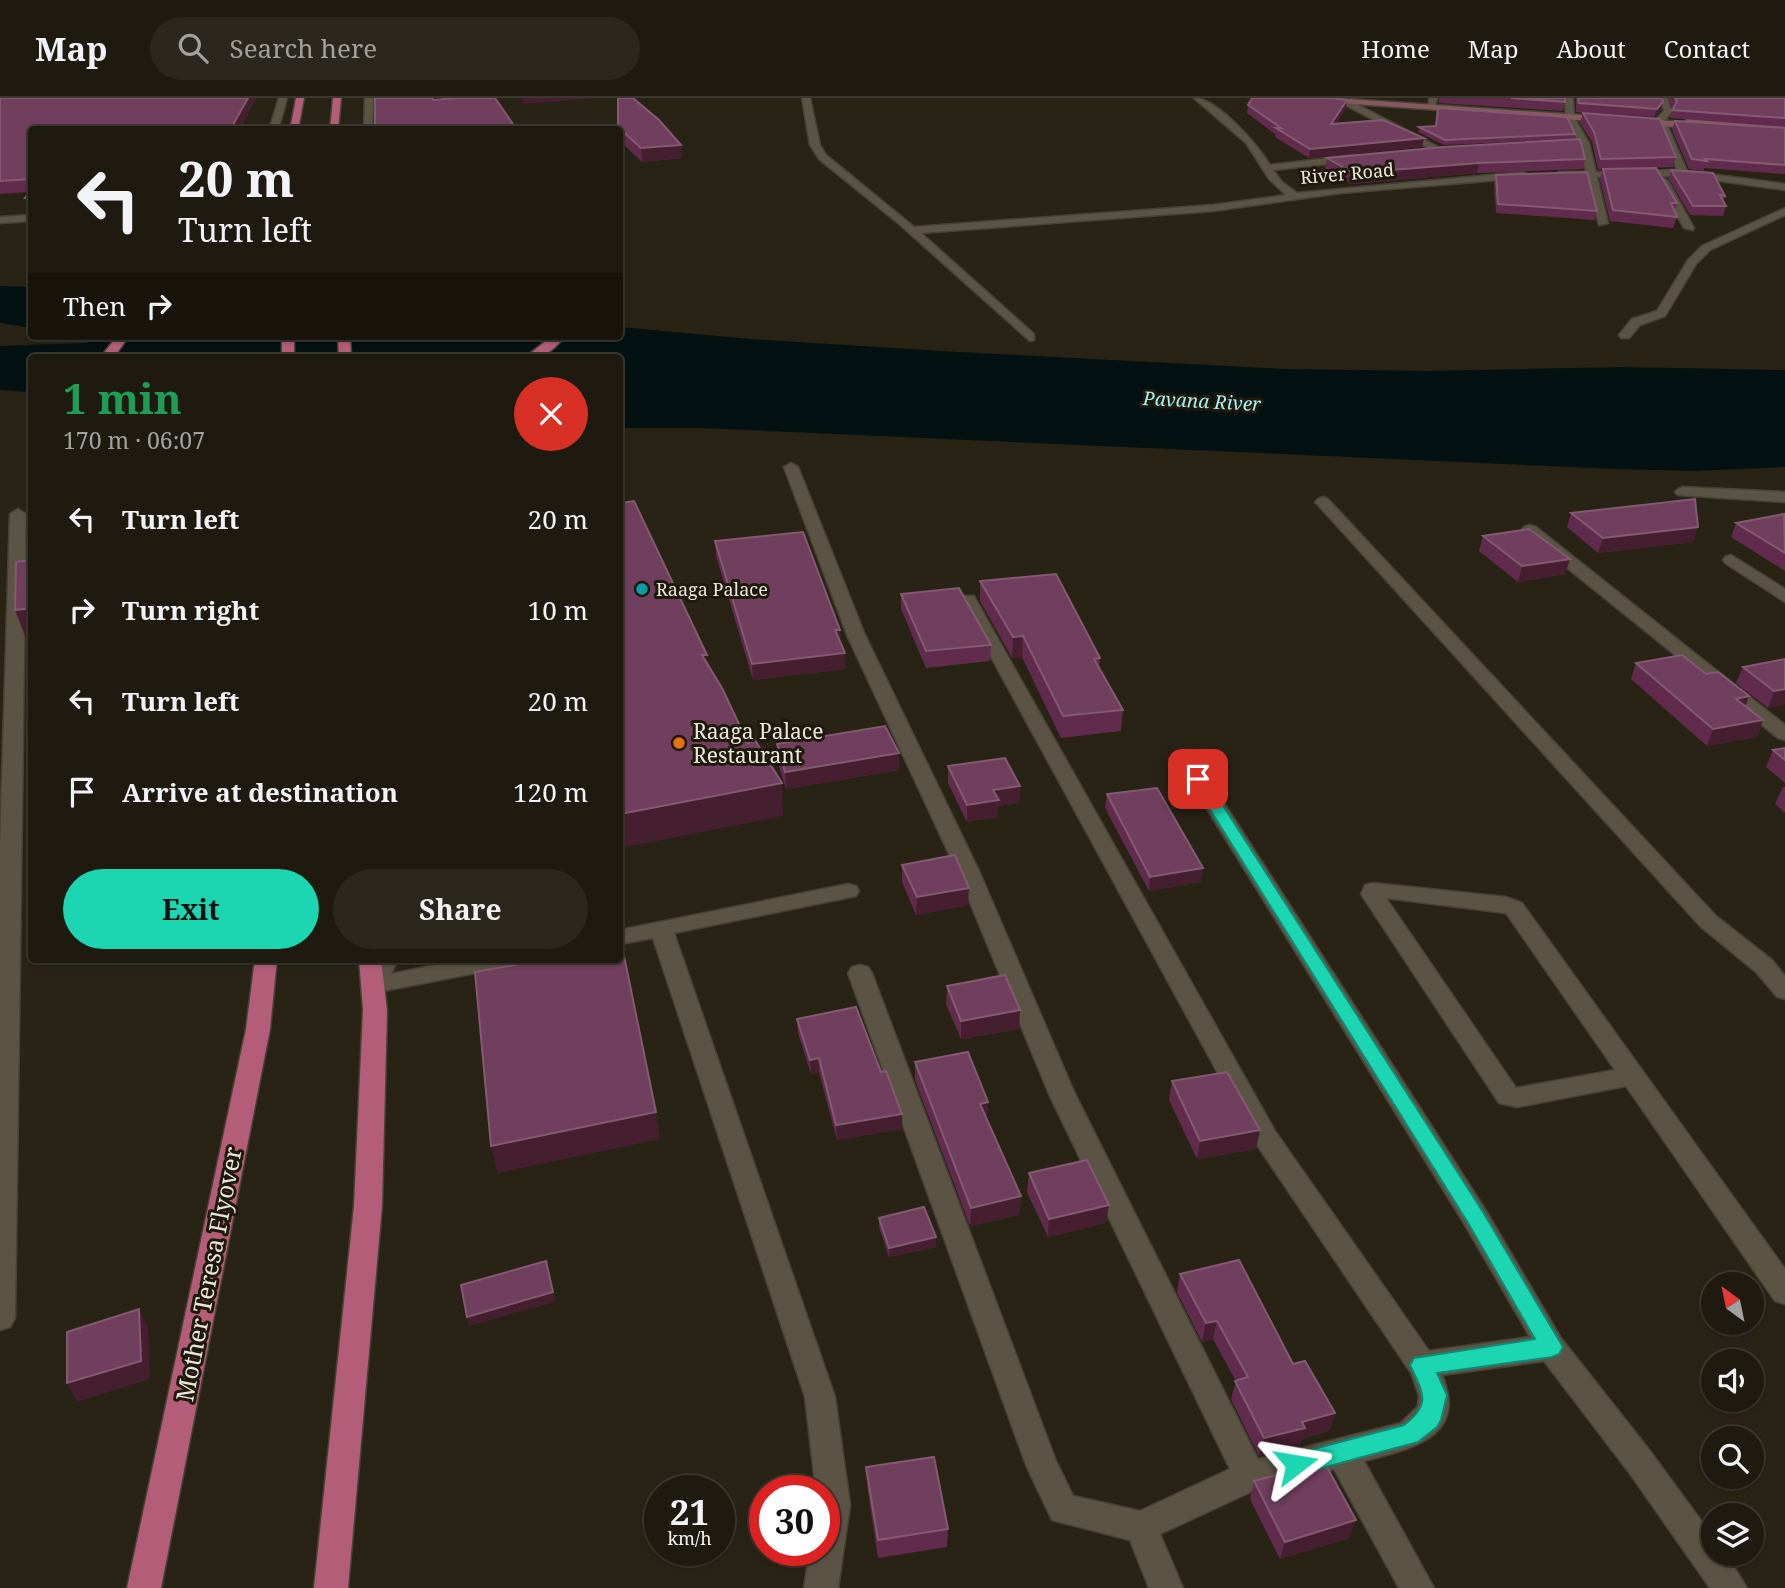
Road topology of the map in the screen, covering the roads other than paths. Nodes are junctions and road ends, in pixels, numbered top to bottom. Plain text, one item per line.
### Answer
1 (283, 98) edge
2 (300, 98) edge
3 (337, 98) edge
4 (369, 98) edge
5 (806, 98) edge
6 (1198, 98) edge
7 (1298, 98) edge
8 (1569, 98) edge
9 (1663, 98) edge
10 (1345, 100) edge
11 (1364, 101) edge
12 (1432, 101) edge
13 (1570, 115) junction
14 (1661, 121) junction
15 (274, 126) edge
16 (295, 126) edge
17 (334, 126) edge
18 (368, 126) edge
19 (1785, 130) edge
20 (1468, 149) edge
21 (1442, 151) junction
22 (1415, 153) edge
23 (1361, 158) edge
24 (1307, 162) junction
25 (1466, 164) edge
26 (1266, 168) junction
27 (1478, 171) edge
28 (1683, 173) junction
29 (1592, 174) junction
30 (1658, 174) junction
31 (1531, 175) edge
32 (1543, 175) edge
33 (1490, 177) junction
34 (1785, 187) edge
35 (1353, 189) junction
36 (1293, 195) junction
37 (1785, 211) edge
38 (28, 218) edge
39 (0, 220) edge
40 (1603, 223) dead end
41 (1689, 229) dead end
42 (912, 230) junction
43 (1625, 335) dead end
44 (1030, 337) dead end
45 (120, 340) edge
46 (555, 340) edge
47 (109, 354) edge
48 (538, 354) edge
49 (791, 467) dead end
50 (1683, 492) dead end
51 (1785, 497) edge
52 (1323, 502) dead end
53 (18, 514) dead end
54 (1530, 530) edge
55 (1731, 560) dead end
56 (1785, 597) edge
57 (968, 600) edge
58 (1785, 734) edge
59 (1184, 756) dead end
60 (848, 891) dead end
61 (660, 928) junction
62 (623, 936) edge
63 (266, 963) edge
64 (465, 963) edge
65 (372, 972) edge
66 (860, 973) dead end
67 (1785, 991) edge
68 (1633, 1076) junction
69 (1785, 1292) edge
70 (0, 1318) edge
71 (1552, 1347) junction
72 (1422, 1365) junction
73 (1342, 1452) junction
74 (1250, 1476) junction
75 (1141, 1527) junction
76 (144, 1588) edge
77 (331, 1588) edge
78 (821, 1588) edge
79 (1166, 1588) edge
80 (1417, 1588) edge
81 (1730, 1588) edge

1 - 15 street
2 - 16 main road
3 - 17 main road
4 - 18 street
5 - 42 street
6 - 26 street
7 - 10 main road
8 - 13 street
9 - 14 street
10 - 11 main road
10 - 21 street
11 - 12 main road
11 - 13 main road
12 - 13 main road
13 - 14 main road
13 - 29 street
14 - 19 main road
14 - 28 street
20 - 21 street
21 - 22 street
21 - 25 street
23 - 24 street
24 - 26 street
24 - 35 street
26 - 36 street
27 - 33 street
28 - 30 street
28 - 34 street
29 - 30 street
29 - 32 street
29 - 40 street
30 - 41 street
31 - 33 street, River Road
33 - 35 street, River Road
35 - 36 street, River Road
36 - 42 street, River Road
37 - 43 street
38 - 39 street
42 - 44 street
45 - 47 main road
46 - 48 main road
49 - 74 street
50 - 51 street
52 - 67 street
53 - 70 street
54 - 58 street
55 - 56 street
57 - 72 street
59 - 71 street
60 - 61 street
61 - 62 street
61 - 78 street
63 - 76 main road, Mother Teresa Flyover
64 - 65 street
65 - 77 main road
66 - 75 street
68 - 68 street
68 - 69 street
71 - 72 street
71 - 81 street
72 - 73 street
73 - 74 street
73 - 80 street
74 - 75 street
75 - 79 street

